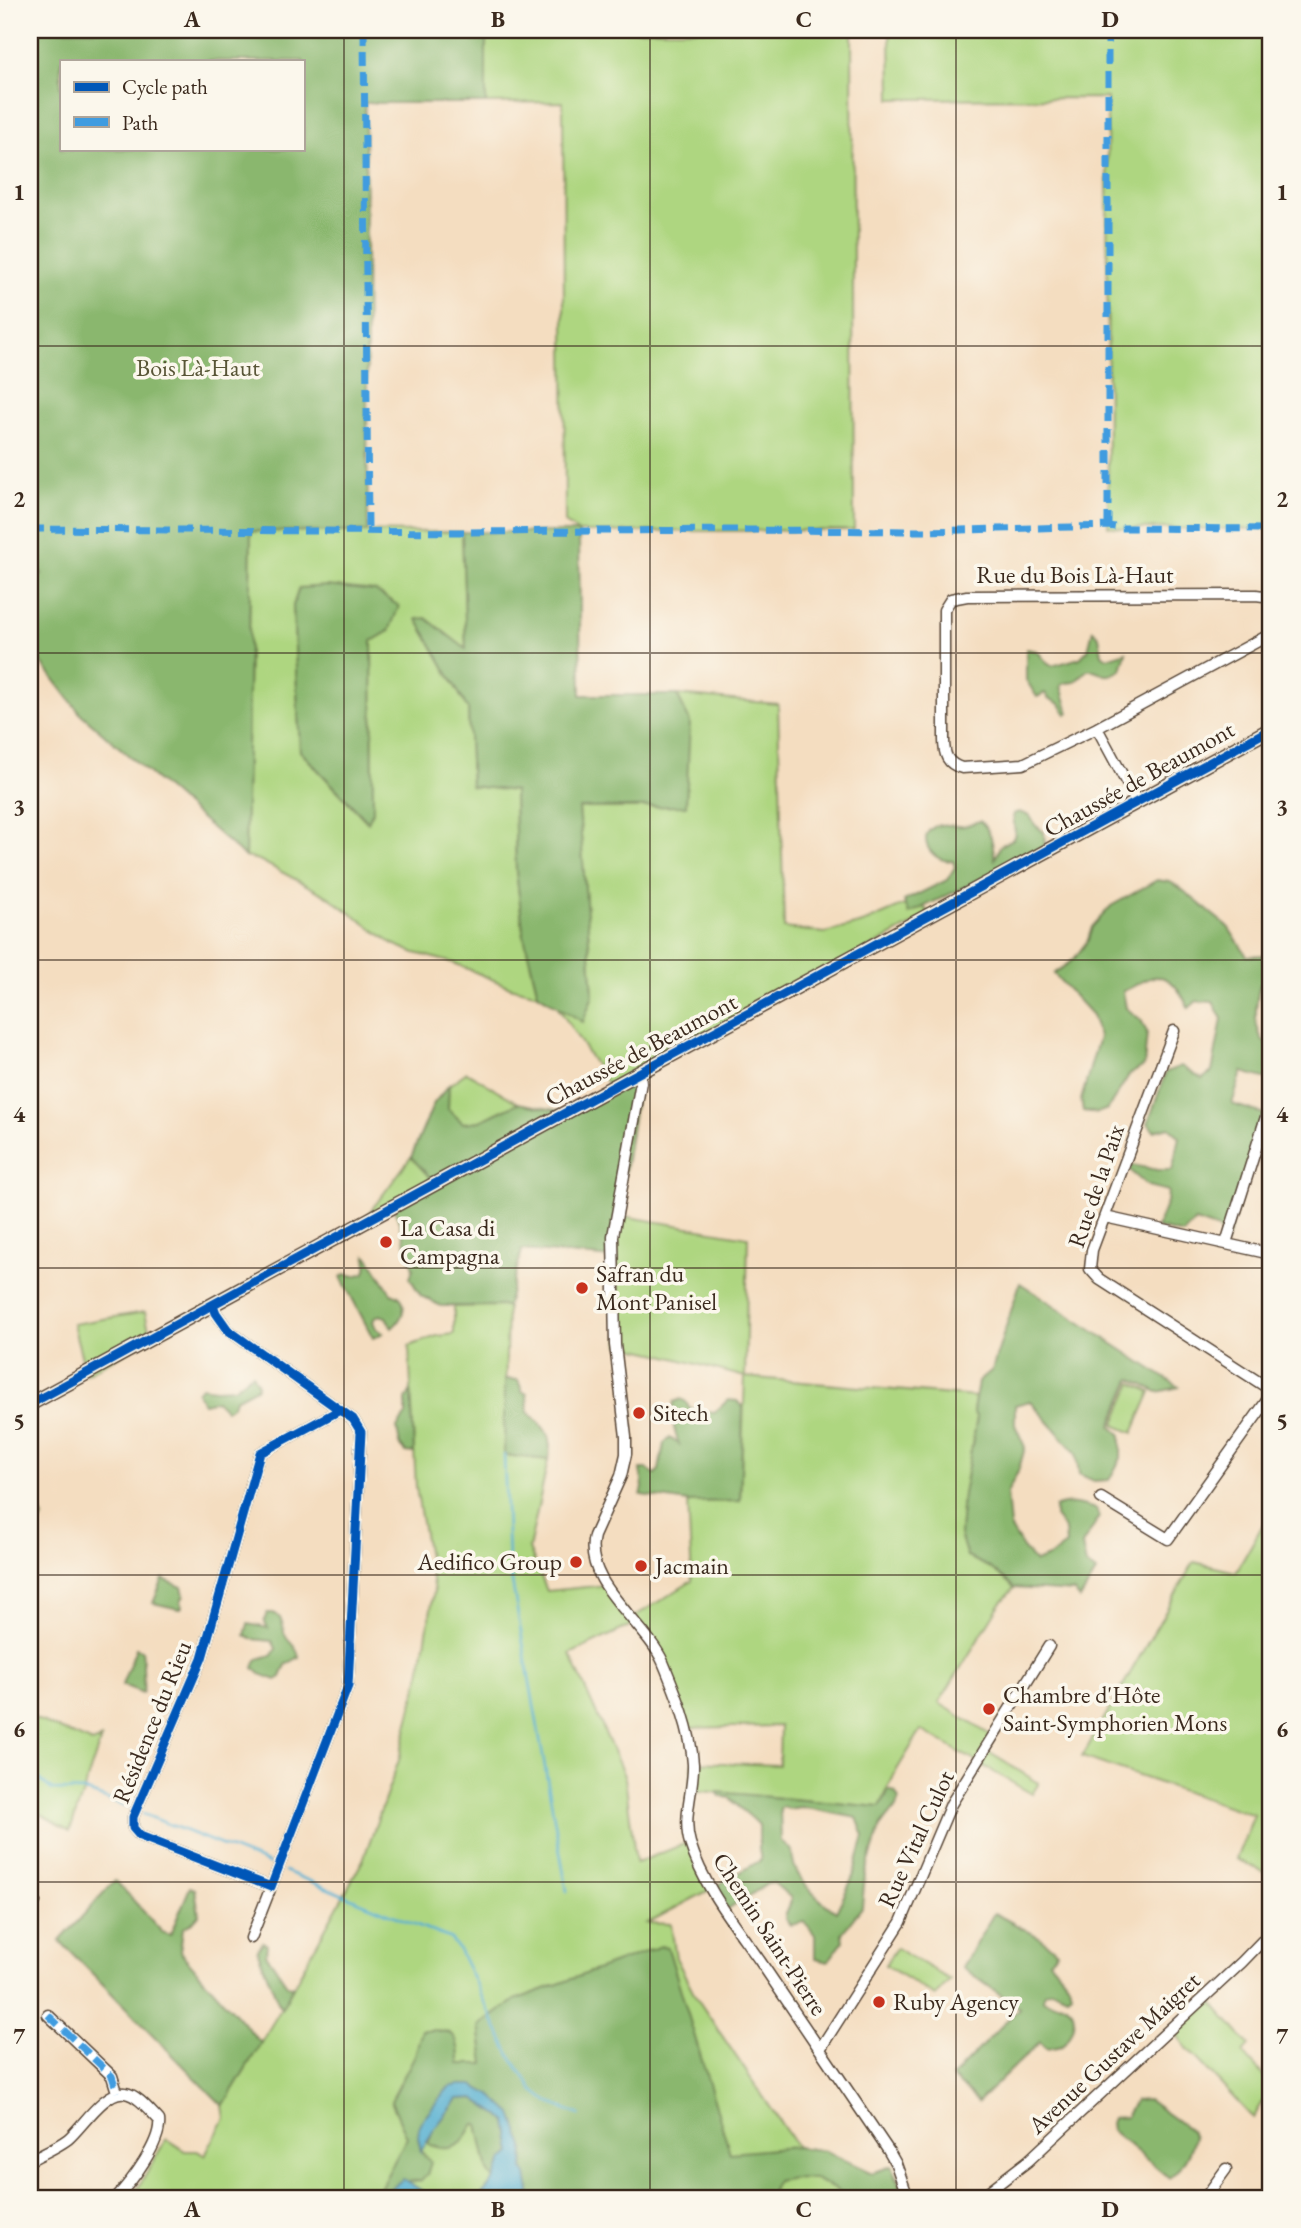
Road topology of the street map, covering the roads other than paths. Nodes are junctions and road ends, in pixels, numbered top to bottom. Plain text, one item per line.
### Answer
1 (1271, 597) edge
2 (1271, 634) edge
3 (1097, 728) junction
4 (1271, 729) edge
5 (1137, 802) junction
6 (1174, 1031) dead end
7 (640, 1072) junction
8 (1271, 1101) edge
9 (1105, 1217) junction
10 (1226, 1243) junction
11 (1271, 1254) edge
12 (213, 1305) junction
13 (1271, 1392) edge
14 (30, 1404) edge
15 (340, 1410) junction
16 (1101, 1499) dead end
17 (1049, 1646) dead end
18 (271, 1887) junction
19 (1271, 1932) edge
20 (251, 1938) dead end
21 (48, 2015) dead end
22 (820, 2049) junction
23 (117, 2092) junction
24 (30, 2160) edge
25 (1226, 2169) dead end
26 (116, 2198) edge
27 (908, 2198) edge
28 (980, 2198) edge
29 (1205, 2198) edge

1 - 3 street, Rue du Bois Là-Haut
2 - 3 street, Rue du Bois Là-Haut
3 - 5 street
4 - 5 main road, Chaussée de Beaumont
5 - 7 main road, Chaussée de Beaumont
6 - 9 street, Rue de la Paix
7 - 12 main road, Chaussée de Beaumont
7 - 22 street, Chemin Saint-Pierre
8 - 10 street
9 - 10 street
9 - 13 street, Rue de la Paix
10 - 11 street
12 - 14 main road, Chaussée de Beaumont
12 - 15 street
13 - 16 street
15 - 18 street
15 - 18 street, Résidence du Rieu
17 - 22 street, Rue Vital Culot
18 - 20 street
19 - 28 street, Avenue Gustave Maigret
21 - 23 street
22 - 27 street, Chemin Saint-Pierre
23 - 24 street
23 - 26 street
25 - 29 street

